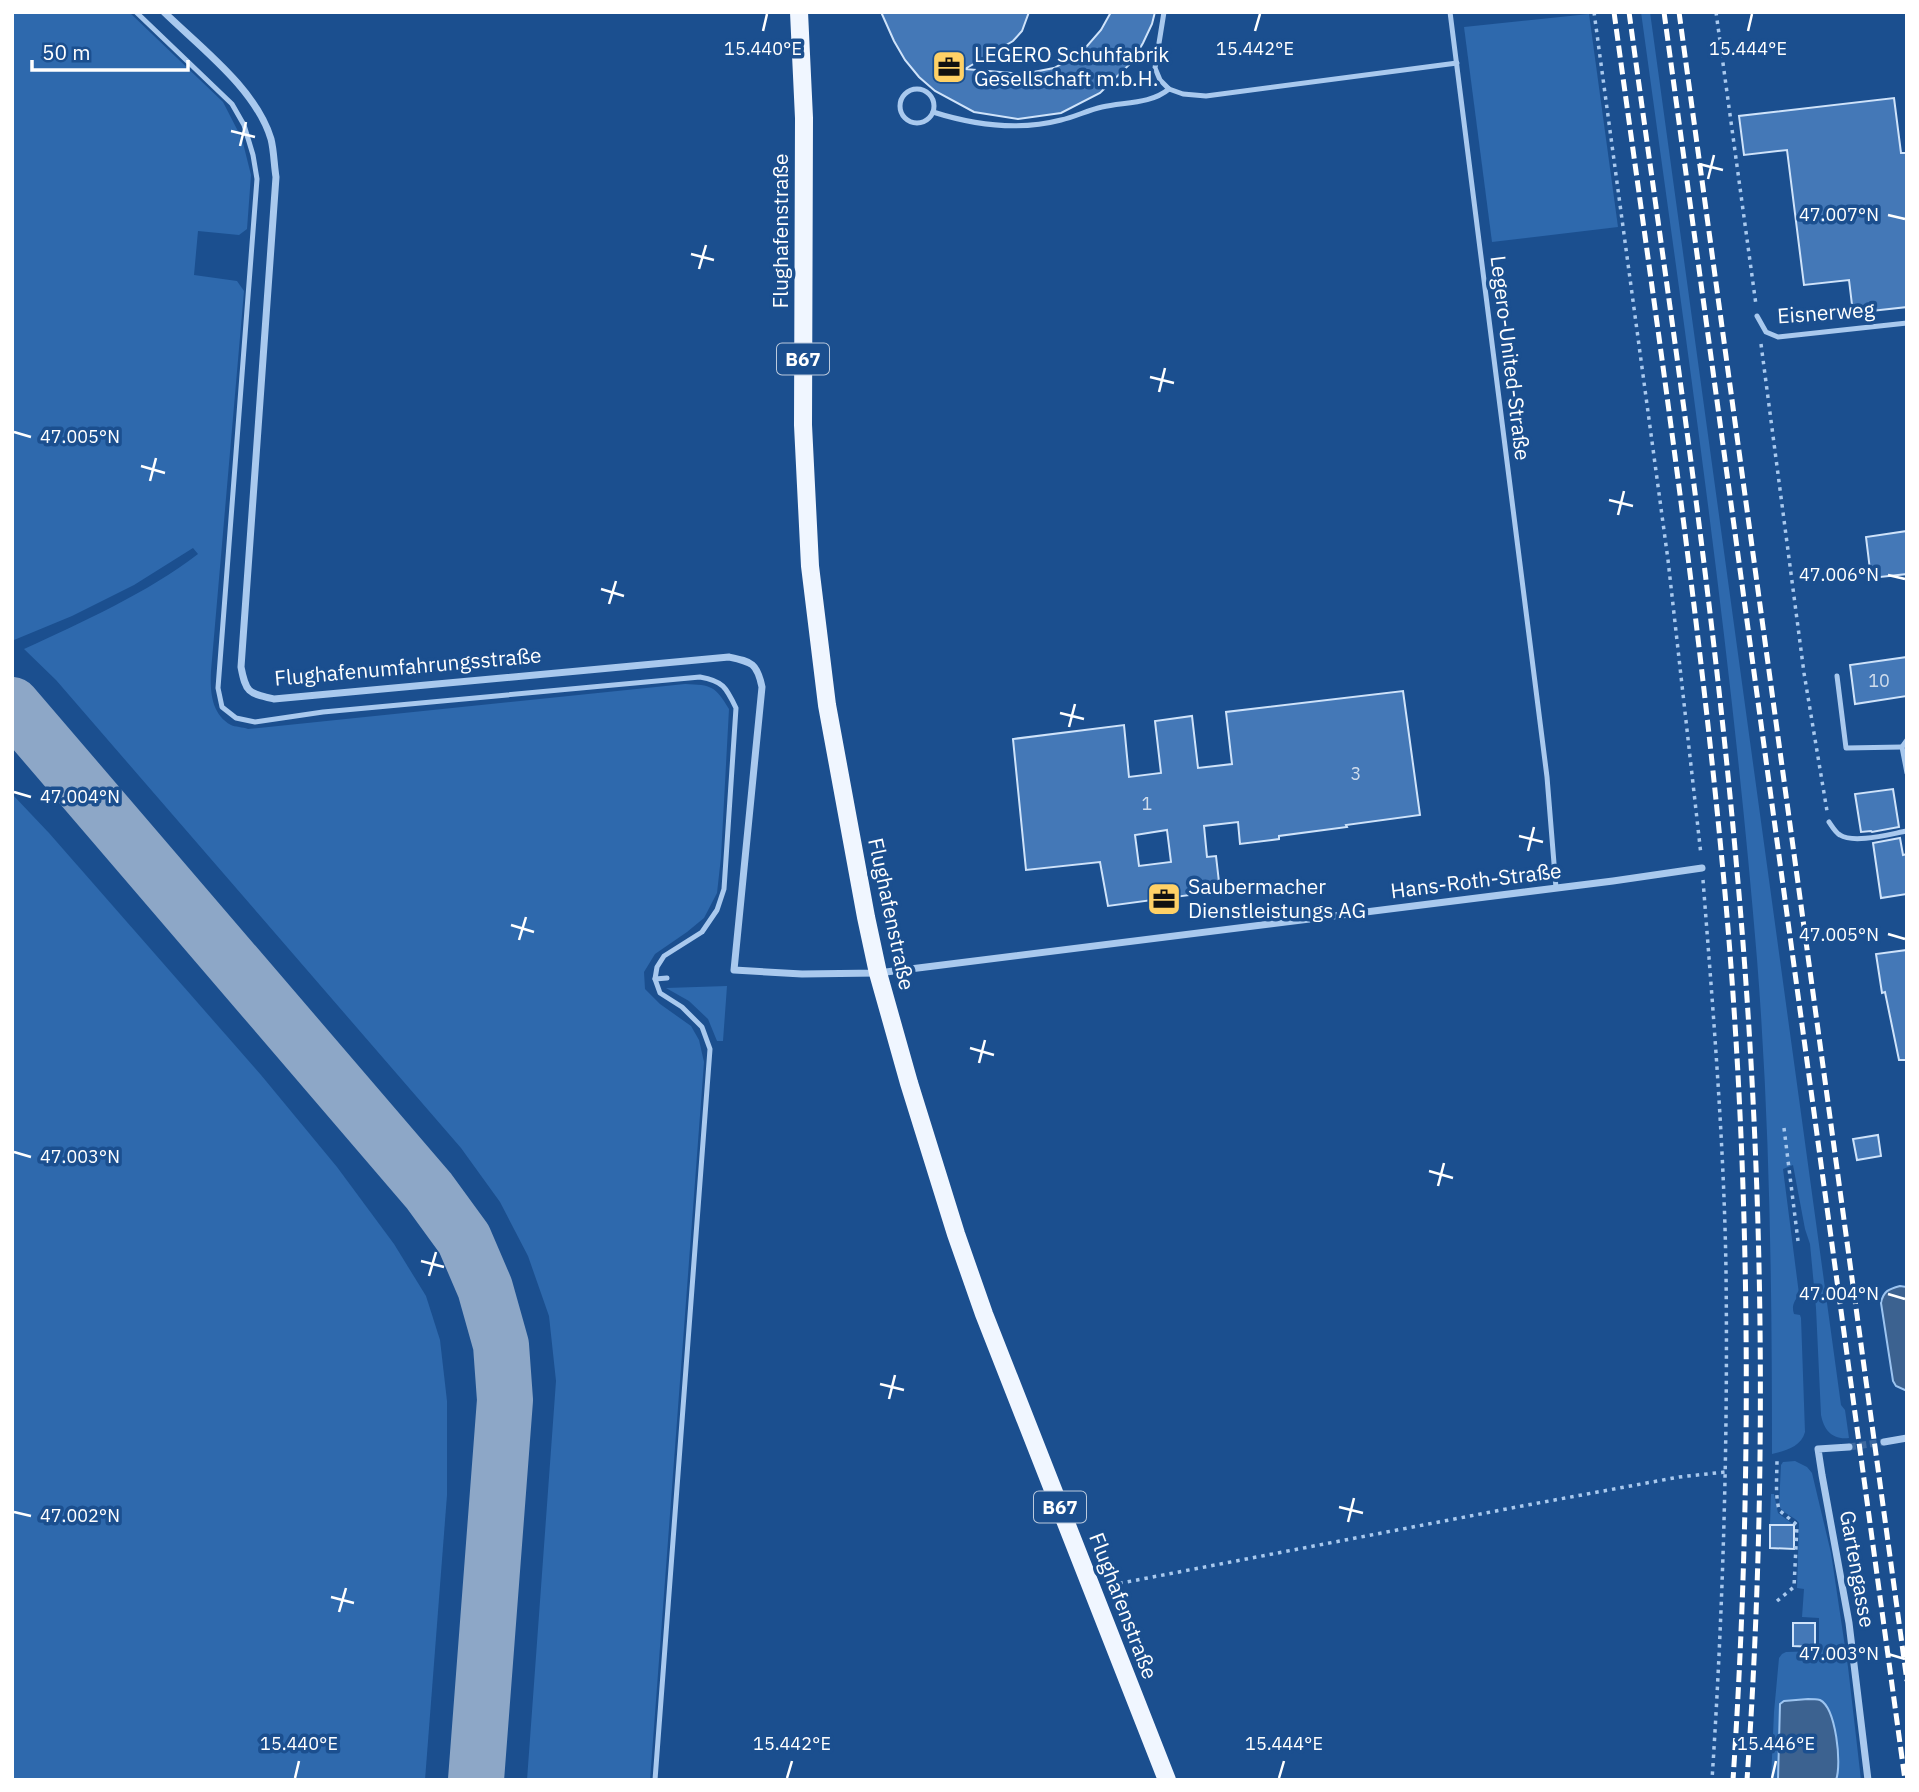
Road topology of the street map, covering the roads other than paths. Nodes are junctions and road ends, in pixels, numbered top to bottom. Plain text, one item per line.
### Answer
1 (136, 12) edge
2 (164, 12) edge
3 (799, 12) edge
4 (1164, 12) edge
5 (1450, 12) edge
6 (1457, 63) junction
7 (1169, 89) junction
8 (933, 112) junction
9 (1757, 316) road end
10 (1907, 323) edge
11 (1837, 676) dead end
12 (1907, 740) edge
13 (1902, 747) junction
14 (1907, 773) edge
15 (1829, 822) road end
16 (1907, 831) edge
17 (1702, 868) road end
18 (1556, 888) junction
19 (878, 973) junction
20 (667, 978) dead end
21 (655, 979) junction
22 (1907, 1438) edge
23 (1884, 1442) tunnel mouth
24 (1849, 1447) tunnel mouth
25 (655, 1780) edge
26 (1167, 1780) edge
27 (1868, 1780) edge

1 - 21 lane
2 - 19 street, Flughafenumfahrungsstraße
3 - 19 main road, Flughafenstraße / B67
4 - 7 lane
5 - 6 lane, Legero-United-Straße
6 - 7 lane
6 - 18 lane, Legero-United-Straße
7 - 8 lane
8 - 8 lane
9 - 10 lane, Eisnerweg
11 - 13 lane
12 - 13 lane
13 - 14 lane
15 - 16 lane
17 - 18 street, Hans-Roth-Straße
18 - 19 street, Hans-Roth-Straße
19 - 26 main road, Flughafenstraße / B67
20 - 21 lane
21 - 25 lane
22 - 23 street
24 - 27 street, Gartengasse

